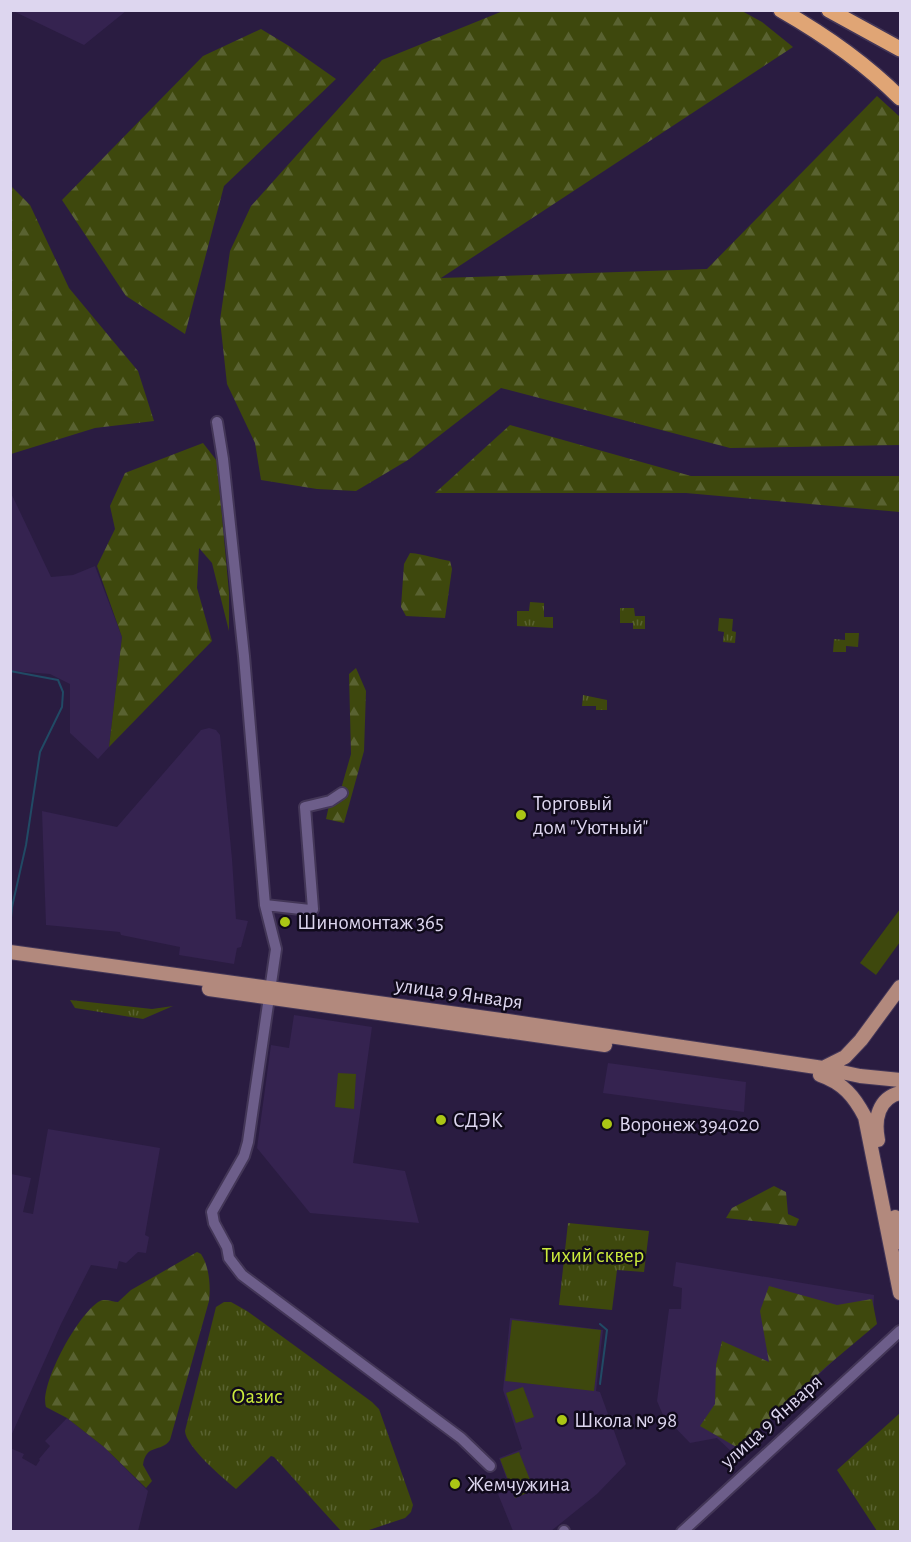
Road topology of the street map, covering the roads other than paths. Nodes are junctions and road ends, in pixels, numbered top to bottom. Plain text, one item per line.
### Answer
1 (780, 10) edge
2 (829, 10) edge
3 (900, 49) edge
4 (898, 94) edge
5 (217, 422) dead end
6 (342, 793) dead end
7 (265, 905) junction
8 (10, 952) edge
9 (10, 961) edge
10 (191, 982) junction
11 (900, 987) edge
12 (271, 992) junction
13 (821, 1072) junction
14 (900, 1080) edge
15 (900, 1088) edge
16 (900, 1093) edge
17 (897, 1247) edge
18 (900, 1293) edge
19 (900, 1331) edge
20 (895, 1342) edge
21 (490, 1466) dead end
22 (682, 1532) edge

1 - 4 highway
2 - 3 highway
5 - 7 street
6 - 7 street
7 - 12 street
8 - 10 main road, улица 9 Января
9 - 10 main road, улица 9 Января
10 - 12 main road, улица 9 Января
11 - 13 main road
12 - 13 main road, улица 9 Января
12 - 21 street
13 - 14 main road, улица 9 Января
13 - 15 main road, улица 9 Января
13 - 17 main road
16 - 17 main road
17 - 18 main road
19 - 20 street, улица 9 Января
20 - 22 street, улица 9 Января

